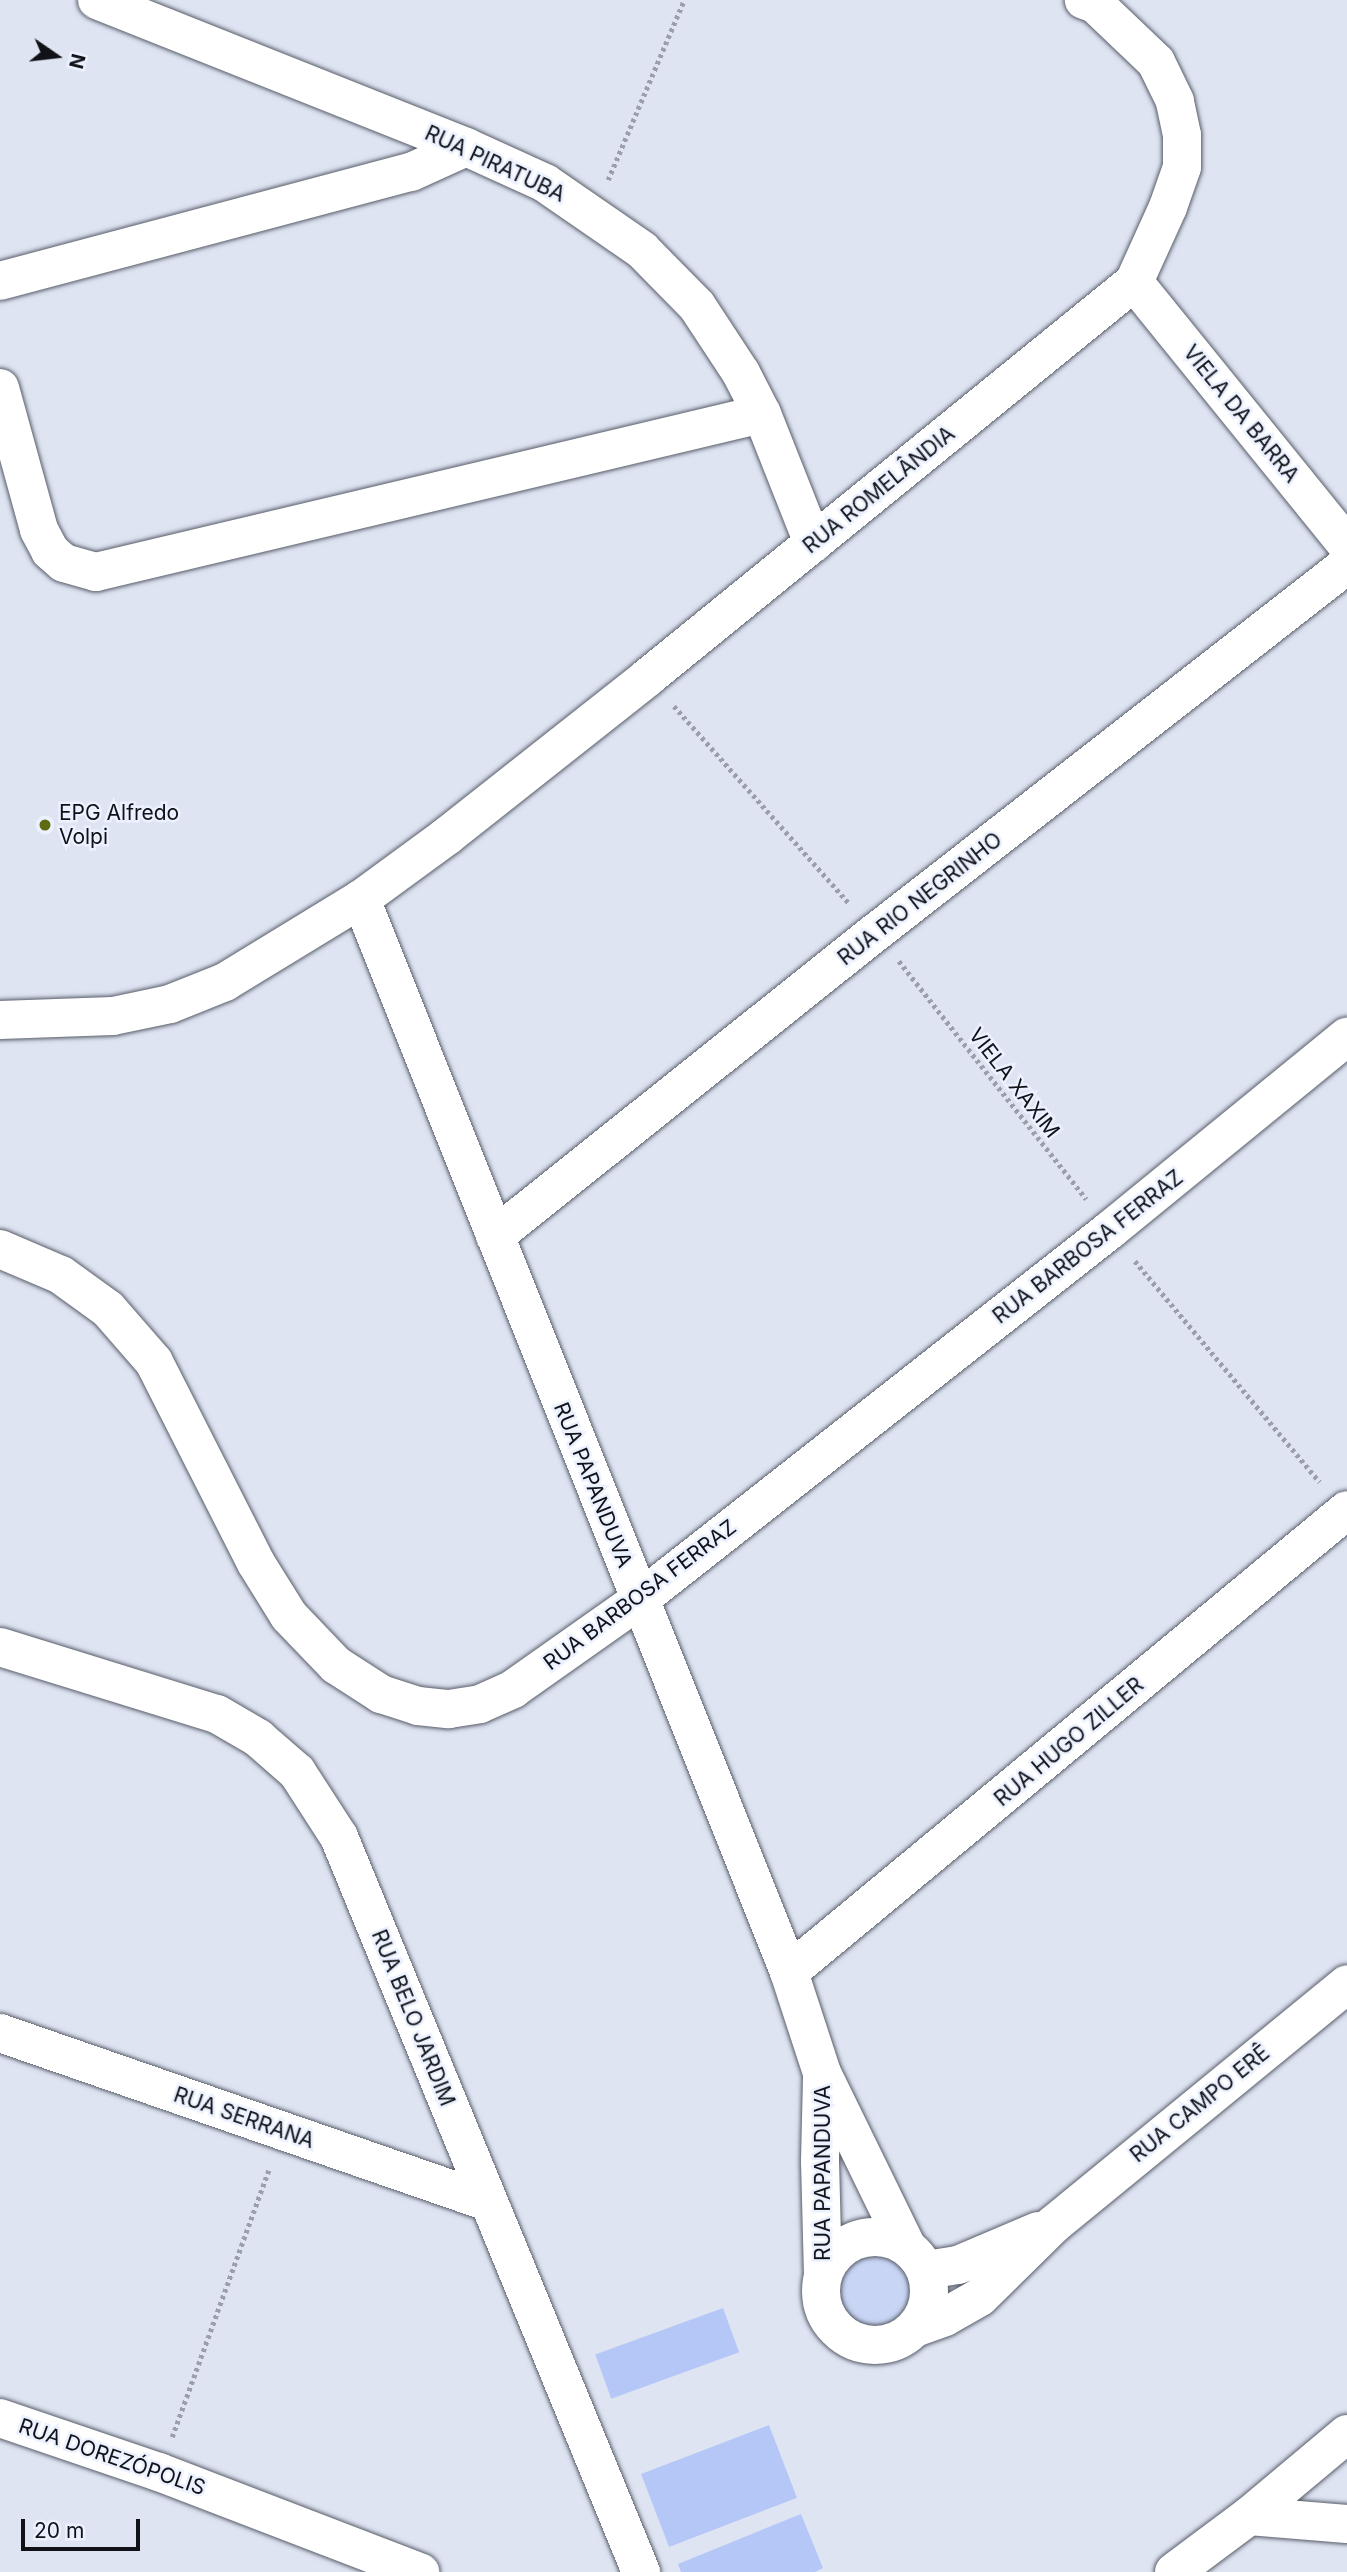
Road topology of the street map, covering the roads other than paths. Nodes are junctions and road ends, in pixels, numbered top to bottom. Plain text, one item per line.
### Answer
1 (97, 0) edge
2 (1092, 1) edge
3 (466, 147) junction
4 (0, 281) edge
5 (1134, 282) junction
6 (0, 388) edge
7 (762, 414) junction
8 (813, 543) junction
9 (1347, 545) edge
10 (1347, 565) edge
11 (361, 899) junction
12 (0, 1020) edge
13 (1347, 1037) edge
14 (495, 1236) junction
15 (0, 1249) edge
16 (1346, 1511) edge
17 (639, 1600) junction
18 (0, 1647) edge
19 (789, 1972) junction
20 (1347, 1984) edge
21 (0, 2033) edge
22 (822, 2073) junction
23 (488, 2202) junction
24 (1053, 2225) junction
25 (916, 2257) junction
26 (823, 2274) junction
27 (915, 2328) junction
28 (0, 2417) edge
29 (1347, 2434) edge
30 (1249, 2516) junction
31 (1347, 2524) edge
32 (420, 2572) edge
33 (641, 2572) edge
34 (1174, 2572) edge

1 - 3 street, RUA PIRATUBA
2 - 5 street, RUA ROMELÂNDIA
3 - 4 street
3 - 7 street, RUA PIRATUBA
5 - 8 street, RUA ROMELÂNDIA
5 - 9 street, VIELA DA BARRA
6 - 7 street
7 - 8 street, RUA PIRATUBA
8 - 11 street, RUA ROMELÂNDIA
10 - 14 street, RUA RIO NEGRINHO
11 - 12 street, RUA ROMELÂNDIA
11 - 14 street, RUA PAPANDUVA
13 - 17 street, RUA BARBOSA FERRAZ
14 - 17 street, RUA PAPANDUVA
15 - 17 street, RUA BARBOSA FERRAZ
16 - 19 street, RUA HUGO ZILLER
17 - 19 street, RUA PAPANDUVA
18 - 23 street, RUA BELO JARDIM
19 - 22 street, RUA PAPANDUVA
20 - 24 street, RUA CAMPO ERÊ
21 - 23 street, RUA SERRANA
22 - 25 street, RUA PAPANDUVA
22 - 26 street, RUA PAPANDUVA
23 - 33 street, RUA BELO JARDIM
24 - 25 street, RUA CAMPO ERÊ
24 - 27 street, RUA CAMPO ERÊ
25 - 26 street
25 - 27 street
26 - 27 street
28 - 32 street, RUA DOREZÓPOLIS
29 - 30 street
30 - 31 street
30 - 34 street

